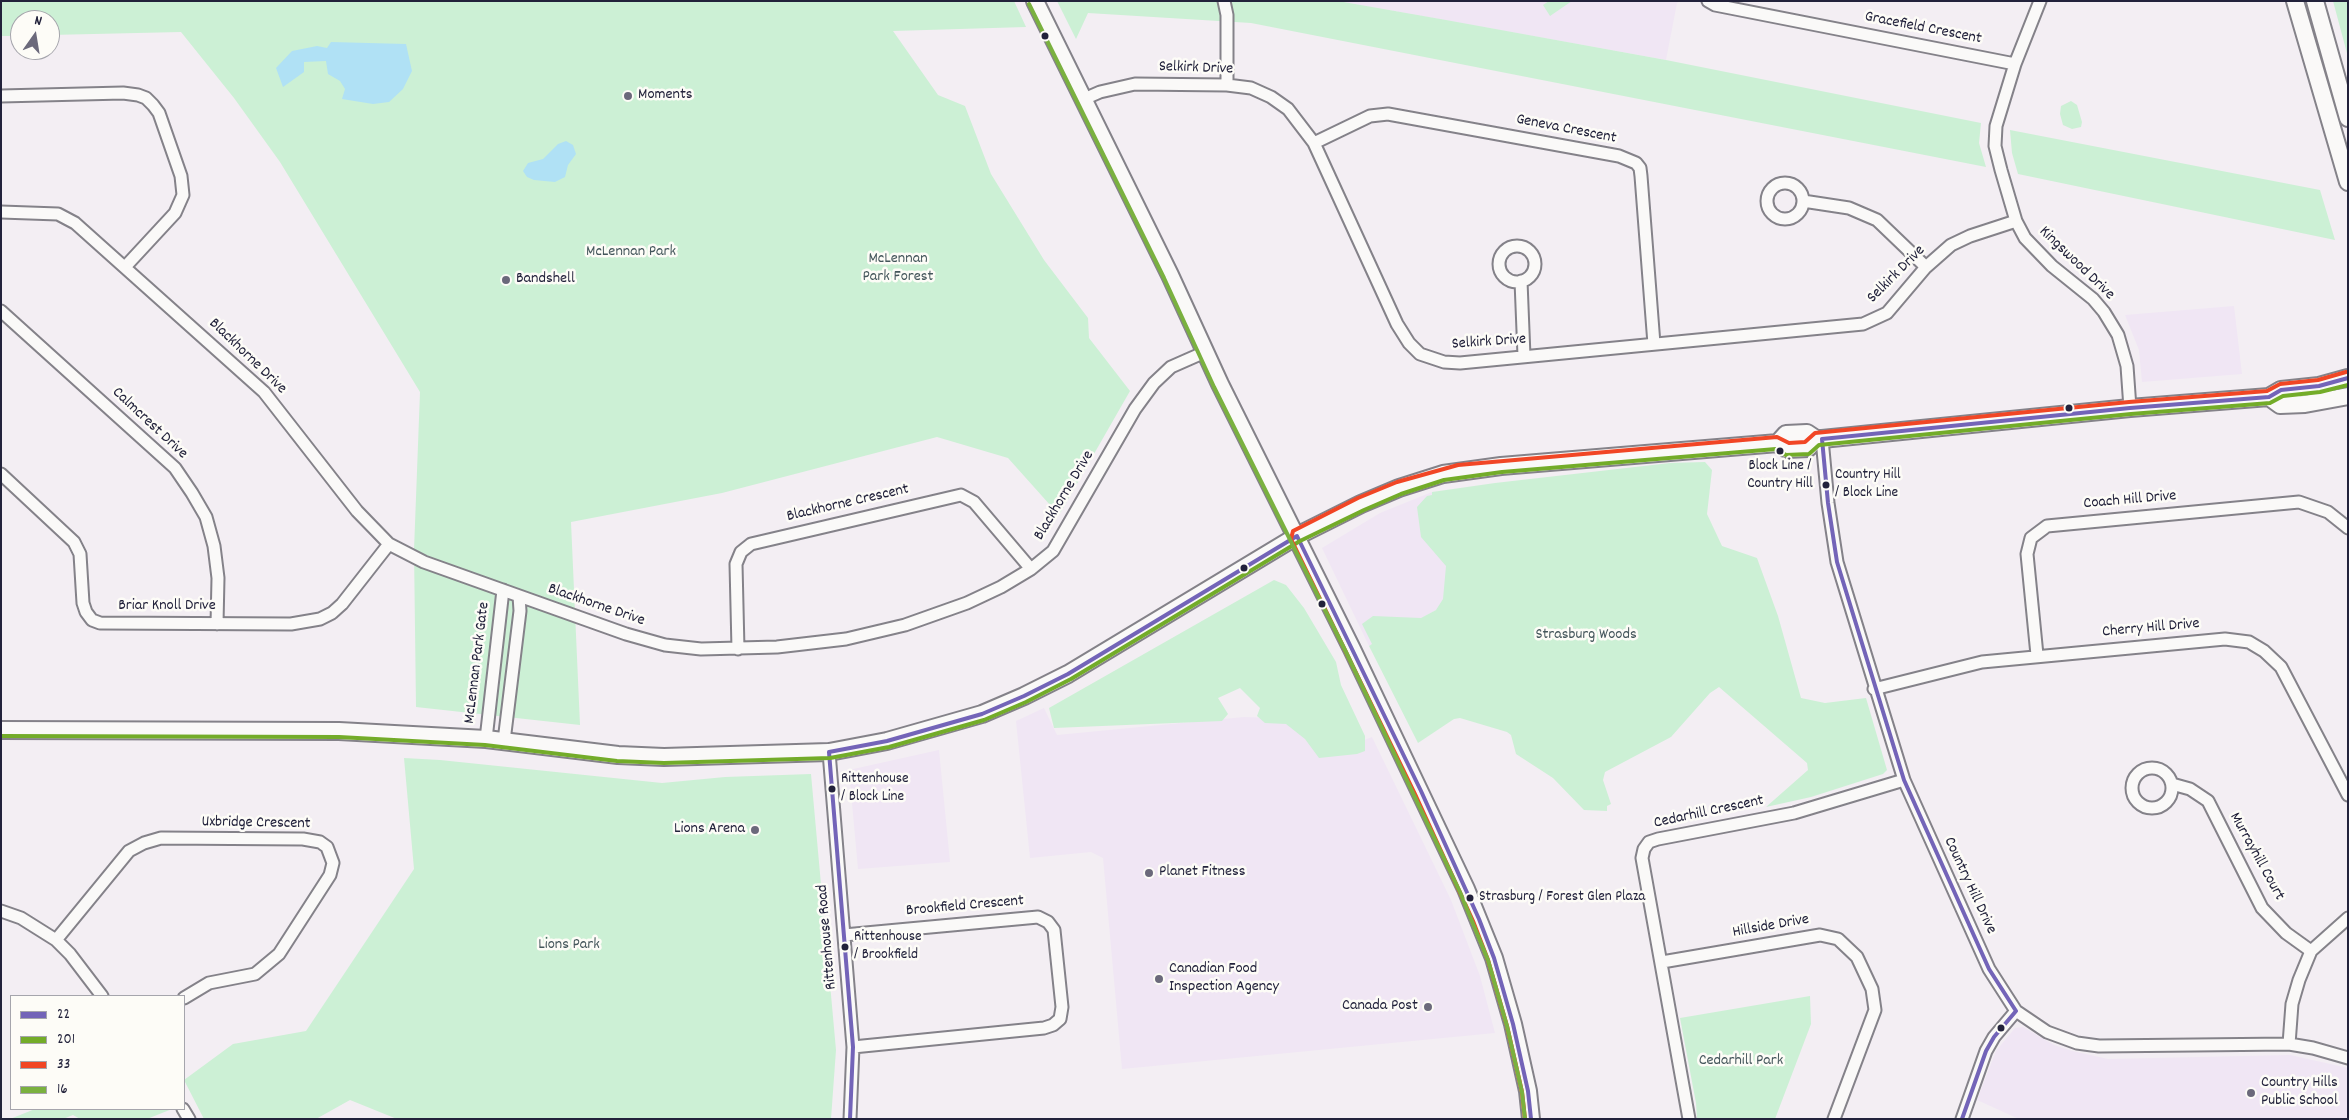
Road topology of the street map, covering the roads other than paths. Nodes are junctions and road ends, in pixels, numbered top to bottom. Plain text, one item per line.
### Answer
1 (1035, 1) edge
2 (1224, 1) edge
3 (1708, 1) edge
4 (2040, 1) edge
5 (2295, 1) edge
6 (2315, 1) edge
7 (2015, 64) junction
8 (1227, 85) junction
9 (1, 96) edge
10 (1084, 99) junction
11 (2348, 118) edge
12 (1314, 143) junction
13 (2348, 182) edge
14 (1803, 201) dead end
15 (1, 212) edge
16 (2016, 221) junction
17 (125, 267) junction
18 (1926, 267) junction
19 (1521, 281) dead end
20 (1, 311) edge
21 (1654, 344) junction
22 (1204, 352) junction
23 (1524, 356) junction
24 (2348, 378) edge
25 (2348, 396) edge
26 (2268, 397) junction
27 (2130, 408) junction
28 (1819, 439) junction
29 (1, 474) edge
30 (2348, 528) edge
31 (1297, 536) junction
32 (389, 544) junction
33 (1030, 569) junction
34 (503, 590) junction
35 (519, 596) junction
36 (218, 624) junction
37 (738, 649) junction
38 (2037, 656) junction
39 (1874, 689) junction
40 (1, 730) edge
41 (486, 739) junction
42 (504, 741) junction
43 (829, 752) junction
44 (1904, 780) junction
45 (2172, 784) dead end
46 (2348, 795) edge
47 (1, 911) edge
48 (2348, 918) edge
49 (844, 935) junction
50 (56, 940) junction
51 (2311, 950) junction
52 (1662, 962) junction
53 (101, 995) edge
54 (185, 997) edge
55 (2016, 1011) junction
56 (2289, 1044) junction
57 (854, 1047) junction
58 (2348, 1058) edge
59 (850, 1119) edge
60 (1531, 1119) edge
61 (1689, 1119) edge
62 (1834, 1119) edge
63 (1962, 1119) edge

1 - 10 street
2 - 8 street
3 - 7 street, Gracefield Crescent
4 - 7 street, Kingswood Drive
5 - 13 street
6 - 11 street
7 - 16 street, Kingswood Drive
8 - 10 street, Selkirk Drive
8 - 12 street, Selkirk Drive
9 - 17 street
10 - 22 street
12 - 21 street, Geneva Crescent
12 - 23 street, Selkirk Drive
14 - 18 street
15 - 17 street, Blackhorne Drive
16 - 18 street, Selkirk Drive
16 - 27 street, Kingswood Drive
17 - 32 street, Blackhorne Drive
18 - 21 street, Selkirk Drive
19 - 23 street
20 - 36 street, Calmcrest Drive
21 - 23 street, Selkirk Drive
22 - 31 street
22 - 33 street, Blackhorne Drive
24 - 26 street
25 - 26 street
26 - 27 street
27 - 28 street
28 - 31 street
28 - 39 street, Country Hill Drive
29 - 36 street, Briar Knoll Drive
30 - 38 street, Coach Hill Drive
31 - 43 street
31 - 60 street
32 - 34 street, Blackhorne Drive
32 - 36 street, Briar Knoll Drive
33 - 37 street, Blackhorne Drive
33 - 37 street, Blackhorne Crescent
34 - 35 street, Blackhorne Drive
34 - 41 street, McLennan Park Gate
35 - 37 street, Blackhorne Drive
35 - 42 street, McLennan Park Gate
38 - 39 street, Cherry Hill Drive
38 - 46 street, Cherry Hill Drive
39 - 44 street, Country Hill Drive
40 - 41 street
41 - 42 street
42 - 43 street
43 - 49 street, Rittenhouse Road
44 - 52 street, Cedarhill Crescent
44 - 55 street, Country Hill Drive
45 - 51 street, Murrayhill Court
47 - 50 street
48 - 51 street
49 - 57 street, Rittenhouse Road
49 - 57 street, Brookfield Crescent
50 - 53 street
50 - 54 street, Uxbridge Crescent
51 - 56 street
52 - 61 street, Cedarhill Crescent
52 - 62 street, Hillside Drive
55 - 56 street, Country Hill Drive
55 - 63 street
56 - 58 street, Country Hill Drive
57 - 59 street, Rittenhouse Road

